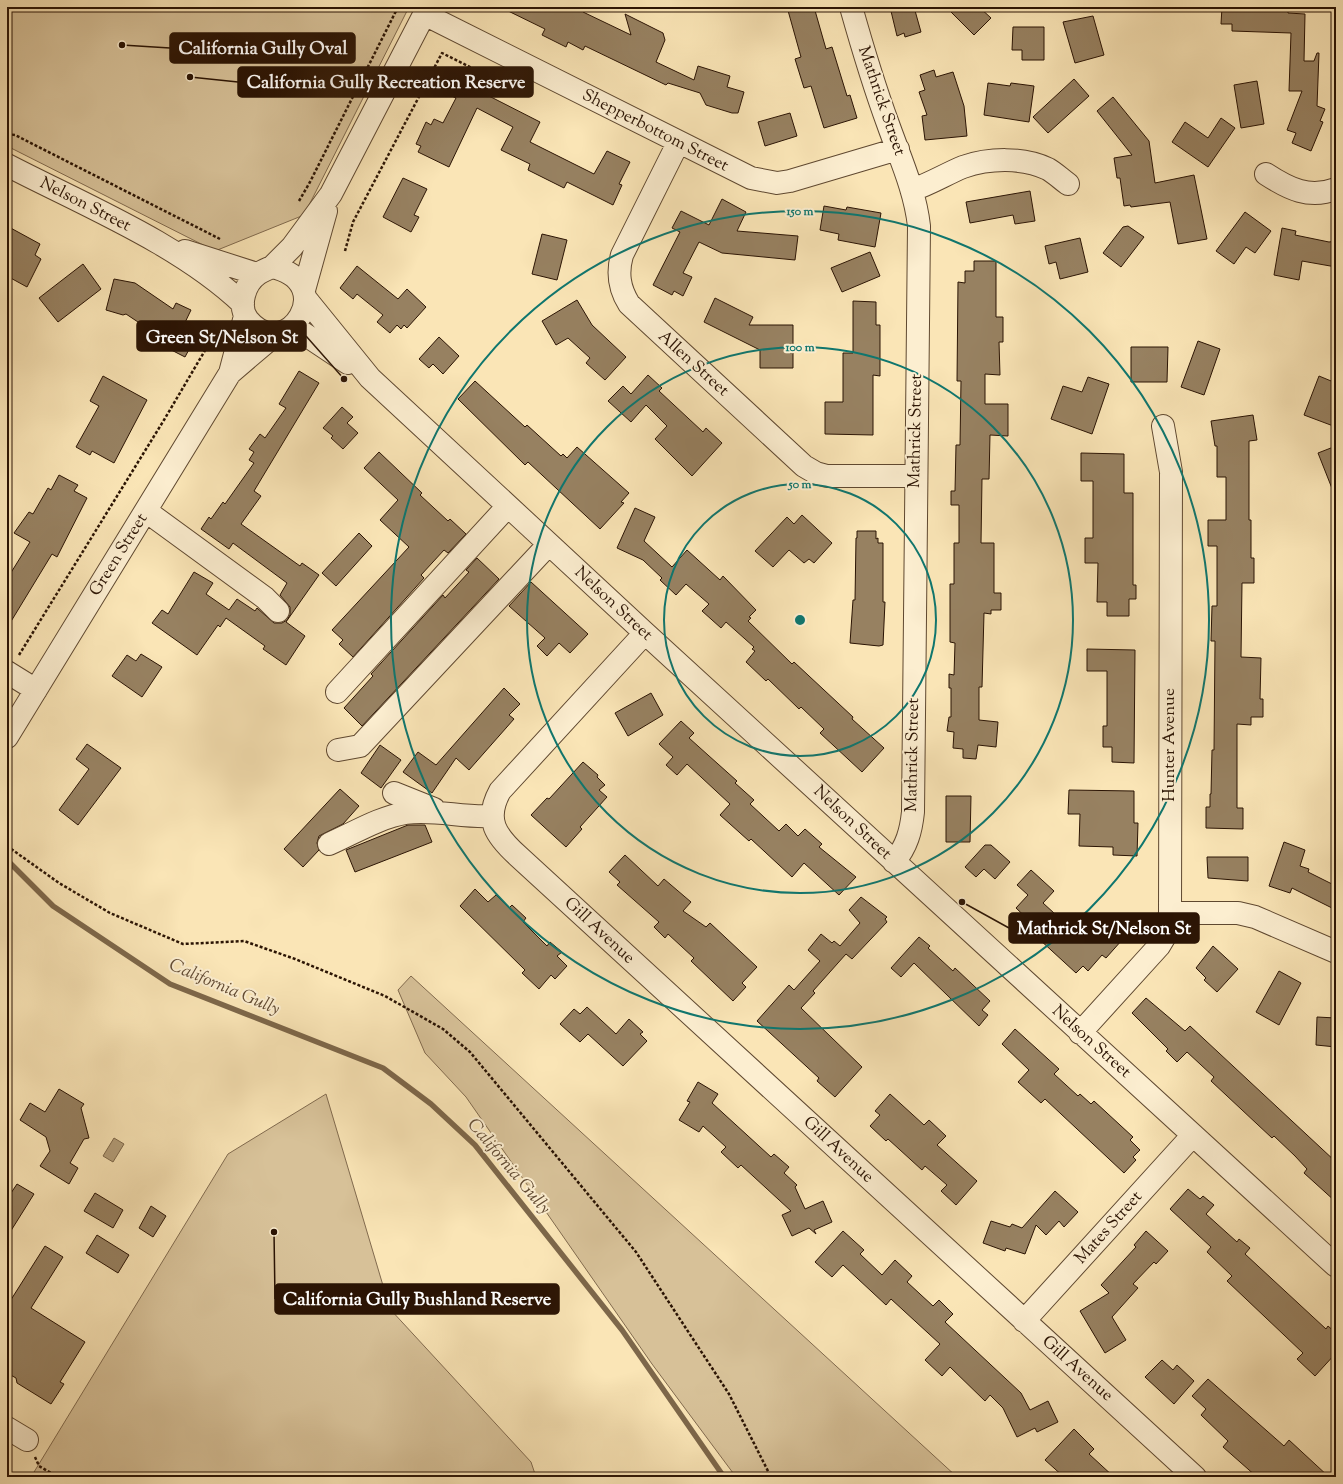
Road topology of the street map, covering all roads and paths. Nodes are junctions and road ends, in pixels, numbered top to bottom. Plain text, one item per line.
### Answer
1 (398, 7) edge
2 (851, 7) edge
3 (426, 11) edge
4 (516, 90) dead end
5 (7, 134) edge
6 (678, 143) junction
7 (898, 150) junction
8 (7, 165) edge
9 (1266, 174) dead end
10 (1068, 184) dead end
11 (1336, 189) edge
12 (912, 190) junction
13 (331, 194) junction
14 (295, 207) dead end
15 (222, 241) dead end
16 (162, 245) junction
17 (345, 251) dead end
18 (265, 271) junction
19 (305, 294) junction
20 (244, 310) junction
21 (217, 330) dead end
22 (283, 331) junction
23 (230, 374) junction
24 (370, 378) junction
25 (1163, 426) dead end
26 (916, 476) junction
27 (508, 506) junction
28 (146, 511) junction
29 (549, 544) junction
30 (278, 611) dead end
31 (645, 633) junction
32 (13, 664) edge
33 (36, 690) junction
34 (338, 692) dead end
35 (7, 736) edge
36 (338, 750) dead end
37 (394, 793) dead end
38 (440, 812) junction
39 (483, 816) junction
40 (330, 844) dead end
41 (7, 846) edge
42 (894, 862) junction
43 (1170, 913) junction
44 (1336, 952) edge
45 (1080, 1033) junction
46 (1193, 1135) junction
47 (1336, 1266) edge
48 (1024, 1321) junction
49 (7, 1428) edge
50 (27, 1440) joint
51 (58, 1477) edge
52 (771, 1477) edge
53 (1195, 1477) edge

1 - 14 path
2 - 7 street, Mathrick Street
3 - 6 street, Shepperbottom Street
3 - 13 street
4 - 17 path
5 - 15 path
6 - 7 street, Shepperbottom Street
6 - 26 street, Allen Street
7 - 12 street, Mathrick Street
8 - 16 street, Nelson Street
9 - 11 street
10 - 12 street
12 - 26 street, Mathrick Street
13 - 18 street
13 - 19 street
16 - 18 street, Nelson Street
16 - 20 street, Nelson Street
18 - 19 street
18 - 20 street
19 - 22 street
19 - 24 street, Nelson Street
20 - 22 street
20 - 23 street, Green Street
21 - 32 path
22 - 23 street, Green Street
22 - 24 street, Nelson Street
23 - 28 street, Green Street
24 - 27 street, Nelson Street
25 - 43 street, Hunter Avenue
26 - 42 street, Mathrick Street
27 - 29 street, Nelson Street
27 - 34 street
28 - 30 street
28 - 33 street, Green Street
29 - 31 street, Nelson Street
29 - 36 street
31 - 39 street
31 - 42 street, Nelson Street
32 - 33 street
33 - 35 street, Green Street
37 - 38 street
38 - 39 street
38 - 40 street
39 - 48 street, Gill Avenue
41 - 52 path
42 - 45 street, Nelson Street
43 - 44 street
43 - 45 street, Hunter Avenue
45 - 46 street, Nelson Street
46 - 47 street, Nelson Street
46 - 48 street, Mates Street
48 - 53 street, Gill Avenue
49 - 50 street
50 - 51 path

